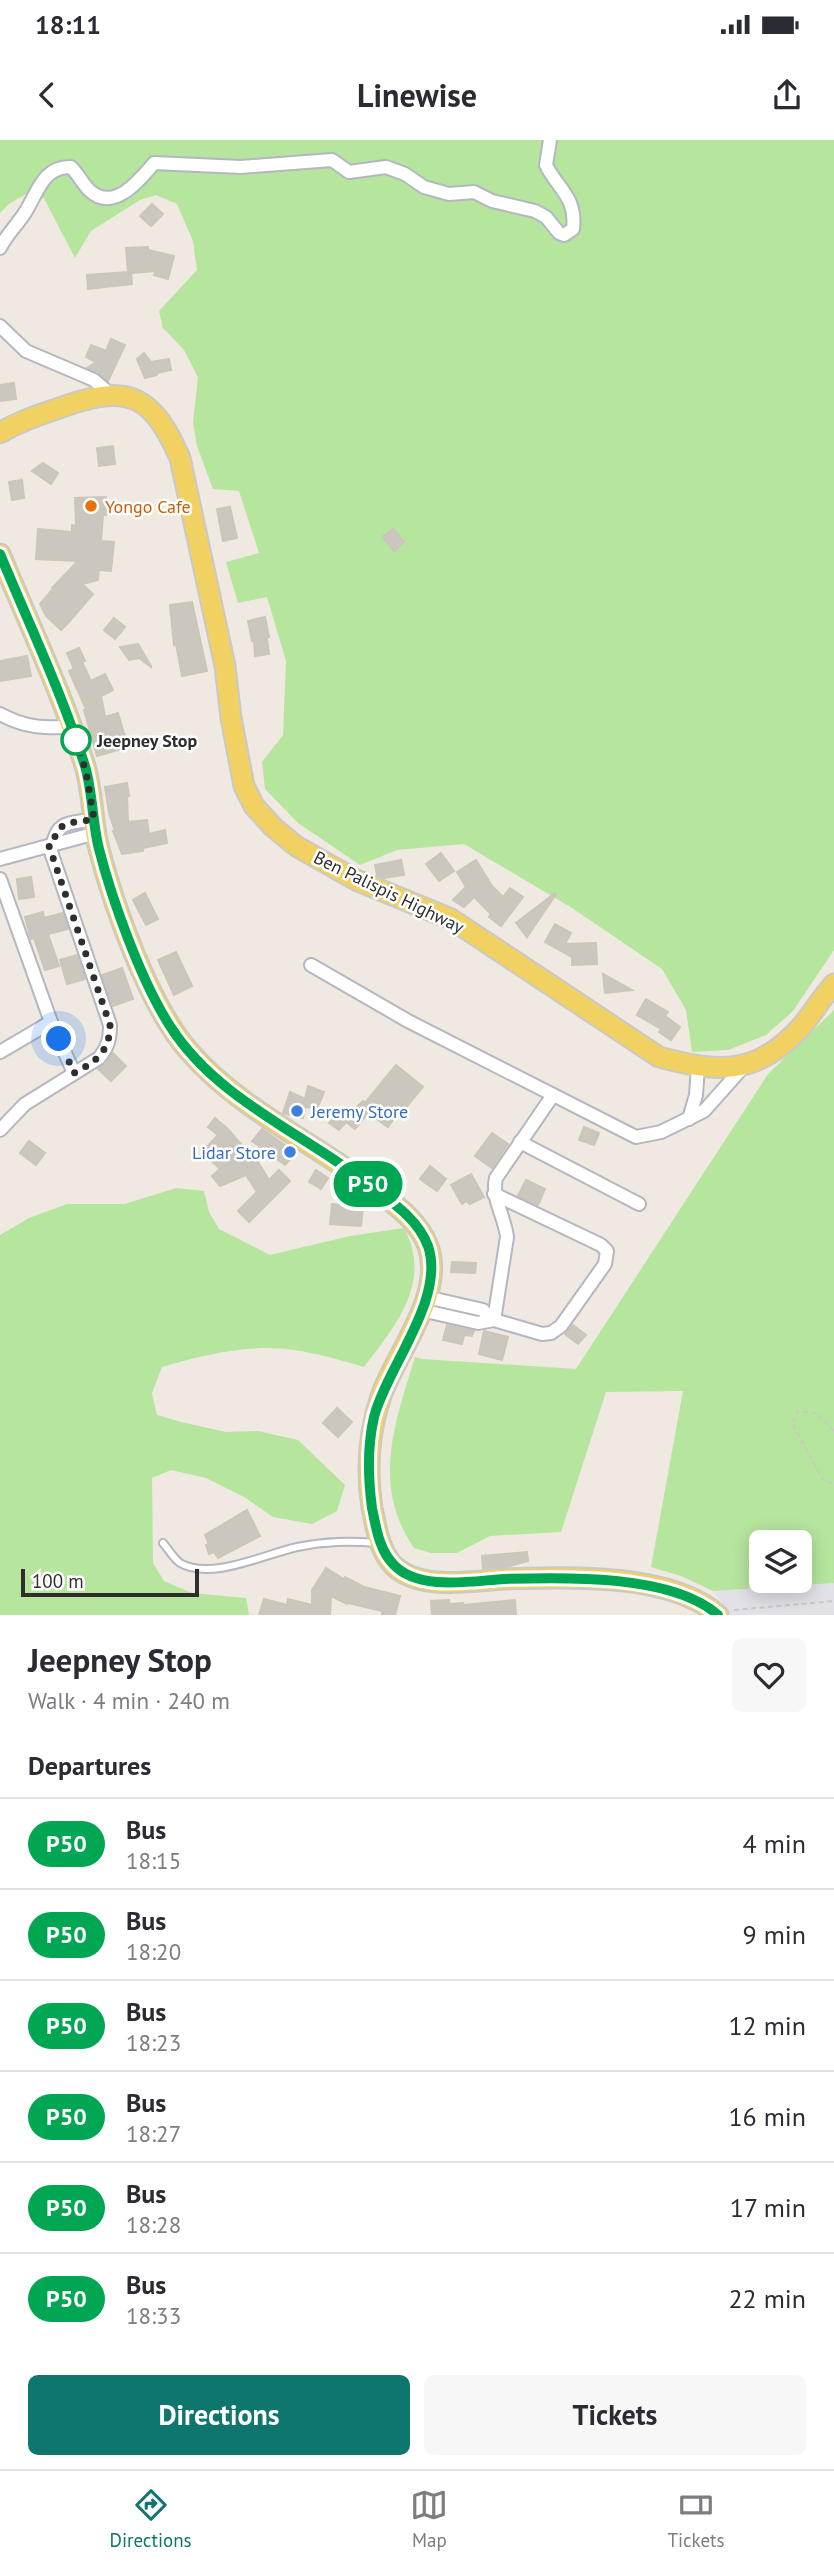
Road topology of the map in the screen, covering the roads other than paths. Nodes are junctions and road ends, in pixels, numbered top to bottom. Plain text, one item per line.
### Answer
1 (550, 140) edge
2 (0, 248) edge
3 (0, 326) edge
4 (110, 394) junction
5 (0, 433) edge
6 (0, 554) edge
7 (0, 714) edge
8 (72, 727) junction
9 (95, 826) junction
10 (51, 845) junction
11 (0, 859) edge
12 (0, 879) edge
13 (311, 965) dead end
14 (834, 984) edge
15 (51, 1022) junction
16 (1, 1046) edge
17 (746, 1065) junction
18 (698, 1067) junction
19 (74, 1073) junction
20 (553, 1096) junction
21 (689, 1119) junction
22 (0, 1130) edge
23 (520, 1142) junction
24 (495, 1194) junction
25 (639, 1204) dead end
26 (424, 1304) junction
27 (492, 1320) junction
28 (163, 1543) dead end
29 (380, 1543) junction
30 (716, 1613) edge

1 - 2 street
3 - 4 street
4 - 5 main road, Ben Palispis Highway
4 - 18 main road, Ben Palispis Highway
6 - 8 main road
7 - 8 street
8 - 9 main road
9 - 10 street
9 - 26 main road
10 - 11 street
10 - 19 street
12 - 15 street
13 - 20 street
14 - 17 main road, Ben Palispis Highway
15 - 16 street
15 - 19 street
17 - 18 main road, Ben Palispis Highway
17 - 21 street
18 - 21 street
19 - 22 street
20 - 21 street
20 - 23 street
23 - 24 street
23 - 25 street
24 - 27 street
24 - 27 street
26 - 27 street
26 - 29 main road
28 - 29 lane
29 - 30 main road

